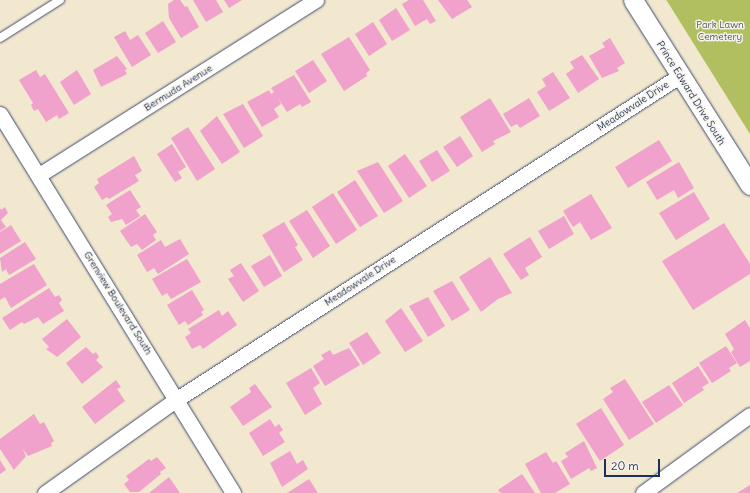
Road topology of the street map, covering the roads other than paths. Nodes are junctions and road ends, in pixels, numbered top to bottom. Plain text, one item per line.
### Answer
1 (60, 0) edge
2 (316, 0) edge
3 (633, 0) edge
4 (0, 38) edge
5 (681, 76) junction
6 (0, 114) edge
7 (39, 176) junction
8 (750, 186) edge
9 (177, 399) junction
10 (750, 415) edge
11 (45, 493) edge
12 (233, 493) edge
13 (643, 493) edge

1 - 4 lane
2 - 7 street, Bermuda Avenue
3 - 5 street, Prince Edward Drive South
5 - 8 street, Prince Edward Drive South
5 - 9 street, Meadowvale Drive
6 - 7 street, Grenview Boulevard South
7 - 9 street, Grenview Boulevard South
9 - 11 street, Meadowvale Drive
9 - 12 street, Grenview Boulevard South
10 - 13 street

